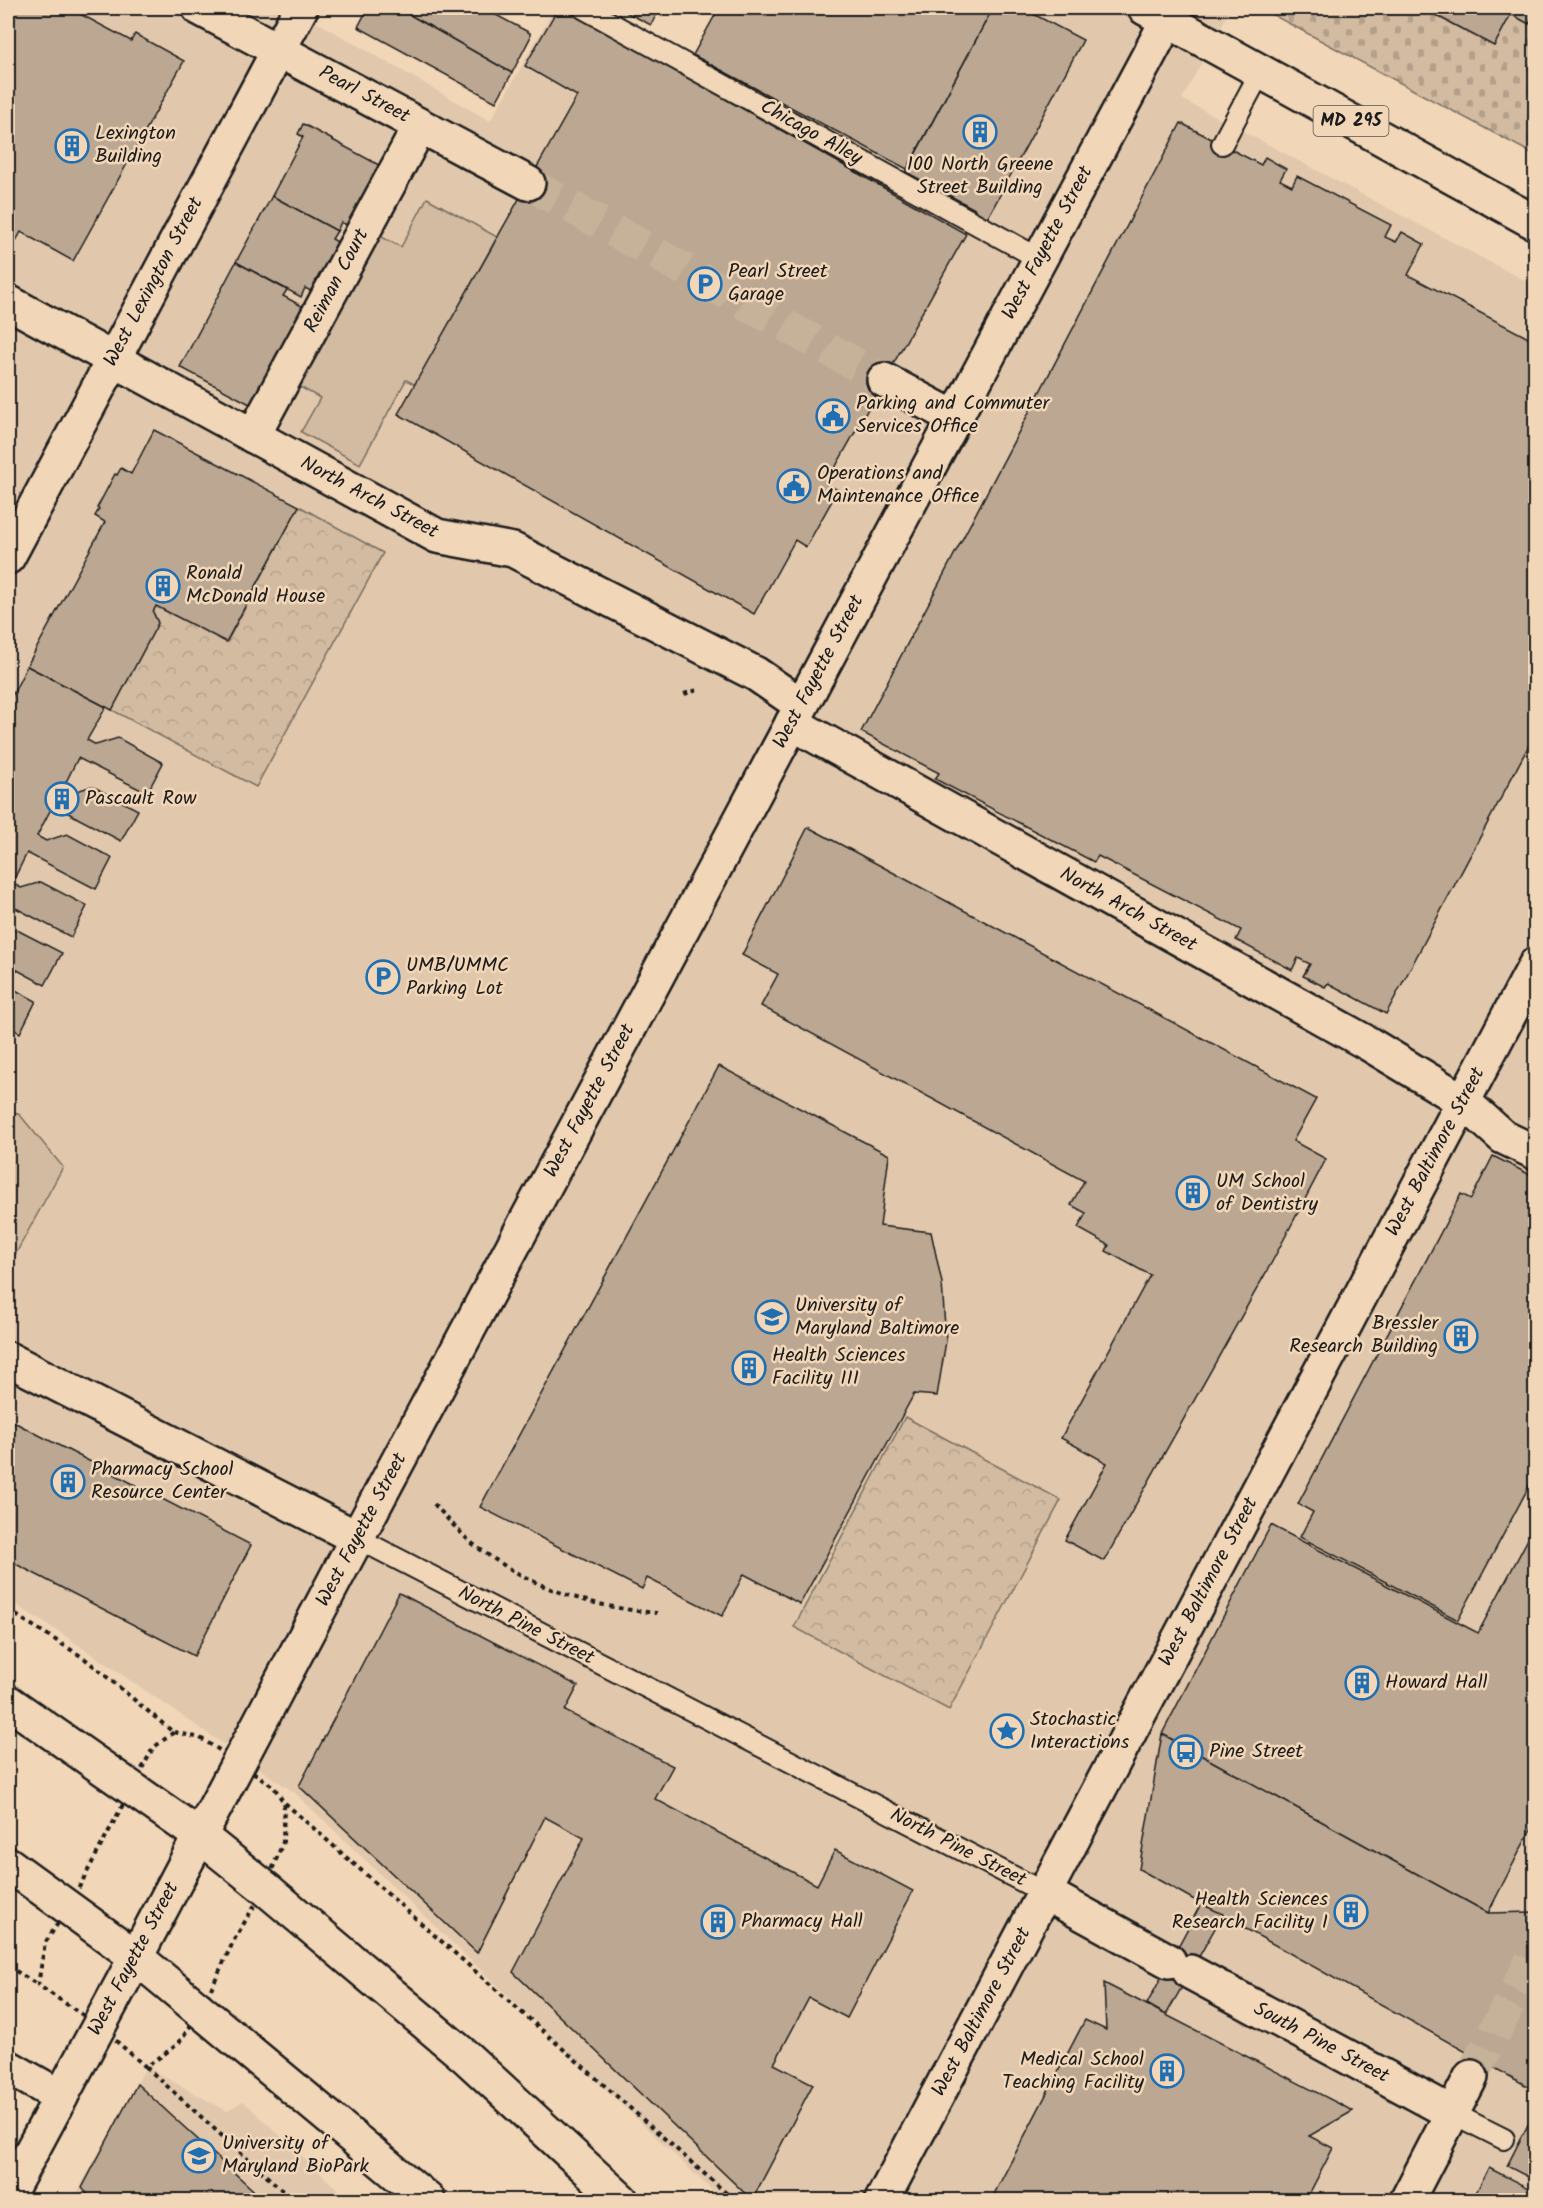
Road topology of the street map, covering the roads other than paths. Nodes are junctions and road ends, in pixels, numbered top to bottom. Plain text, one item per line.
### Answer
1 (199, 8) edge
2 (301, 8) edge
3 (583, 8) edge
4 (1162, 11) edge
5 (279, 50) junction
6 (1260, 71) junction
7 (420, 126) junction
8 (1222, 144) dead end
9 (528, 183) tunnel mouth
10 (1536, 223) edge
11 (1040, 259) junction
12 (8, 302) edge
13 (113, 360) junction
14 (884, 380) tunnel mouth
15 (955, 418) junction
16 (253, 436) junction
17 (8, 557) edge
18 (797, 714) junction
19 (1536, 964) edge
20 (1463, 1101) junction
21 (1536, 1154) edge
22 (8, 1359) edge
23 (357, 1538) junction
24 (8, 1702) edge
25 (200, 1836) junction
26 (8, 1864) edge
27 (1045, 1893) junction
28 (136, 1957) junction
29 (8, 2067) edge
30 (1471, 2078) tunnel mouth
31 (61, 2097) junction
32 (1452, 2113) junction
33 (1504, 2139) dead end
34 (8, 2195) edge
35 (428, 2200) edge
36 (621, 2200) edge
37 (882, 2200) edge
38 (1407, 2200) edge

1 - 5 main road, Pearl Street
2 - 5 main road, West Lexington Street
3 - 11 lane, Chicago Alley
4 - 6 main road, MD 295
4 - 11 main road, West Fayette Street
5 - 7 main road, Pearl Street
5 - 13 main road, West Lexington Street
6 - 8 lane
6 - 10 main road, MD 295
7 - 9 main road, Pearl Street
7 - 16 main road, Reiman Court
11 - 15 main road, West Fayette Street
12 - 13 main road, North Arch Street
13 - 16 main road, North Arch Street
13 - 17 main road, West Lexington Street
14 - 15 main road
15 - 18 main road, West Fayette Street
16 - 18 main road, North Arch Street
18 - 20 main road, North Arch Street
18 - 23 main road, West Fayette Street
19 - 20 main road, West Baltimore Street
20 - 21 main road, North Arch Street
20 - 27 main road, West Baltimore Street
22 - 23 main road, North Pine Street
23 - 25 main road, West Fayette Street
23 - 27 lane, North Pine Street
24 - 25 main road
25 - 28 main road, West Fayette Street
25 - 36 main road
26 - 28 main road
27 - 32 main road, South Pine Street
27 - 37 main road, West Baltimore Street
28 - 31 main road, West Fayette Street
28 - 35 main road
29 - 31 main road
30 - 32 main road
31 - 34 main road, West Fayette Street
32 - 33 lane
32 - 38 main road

